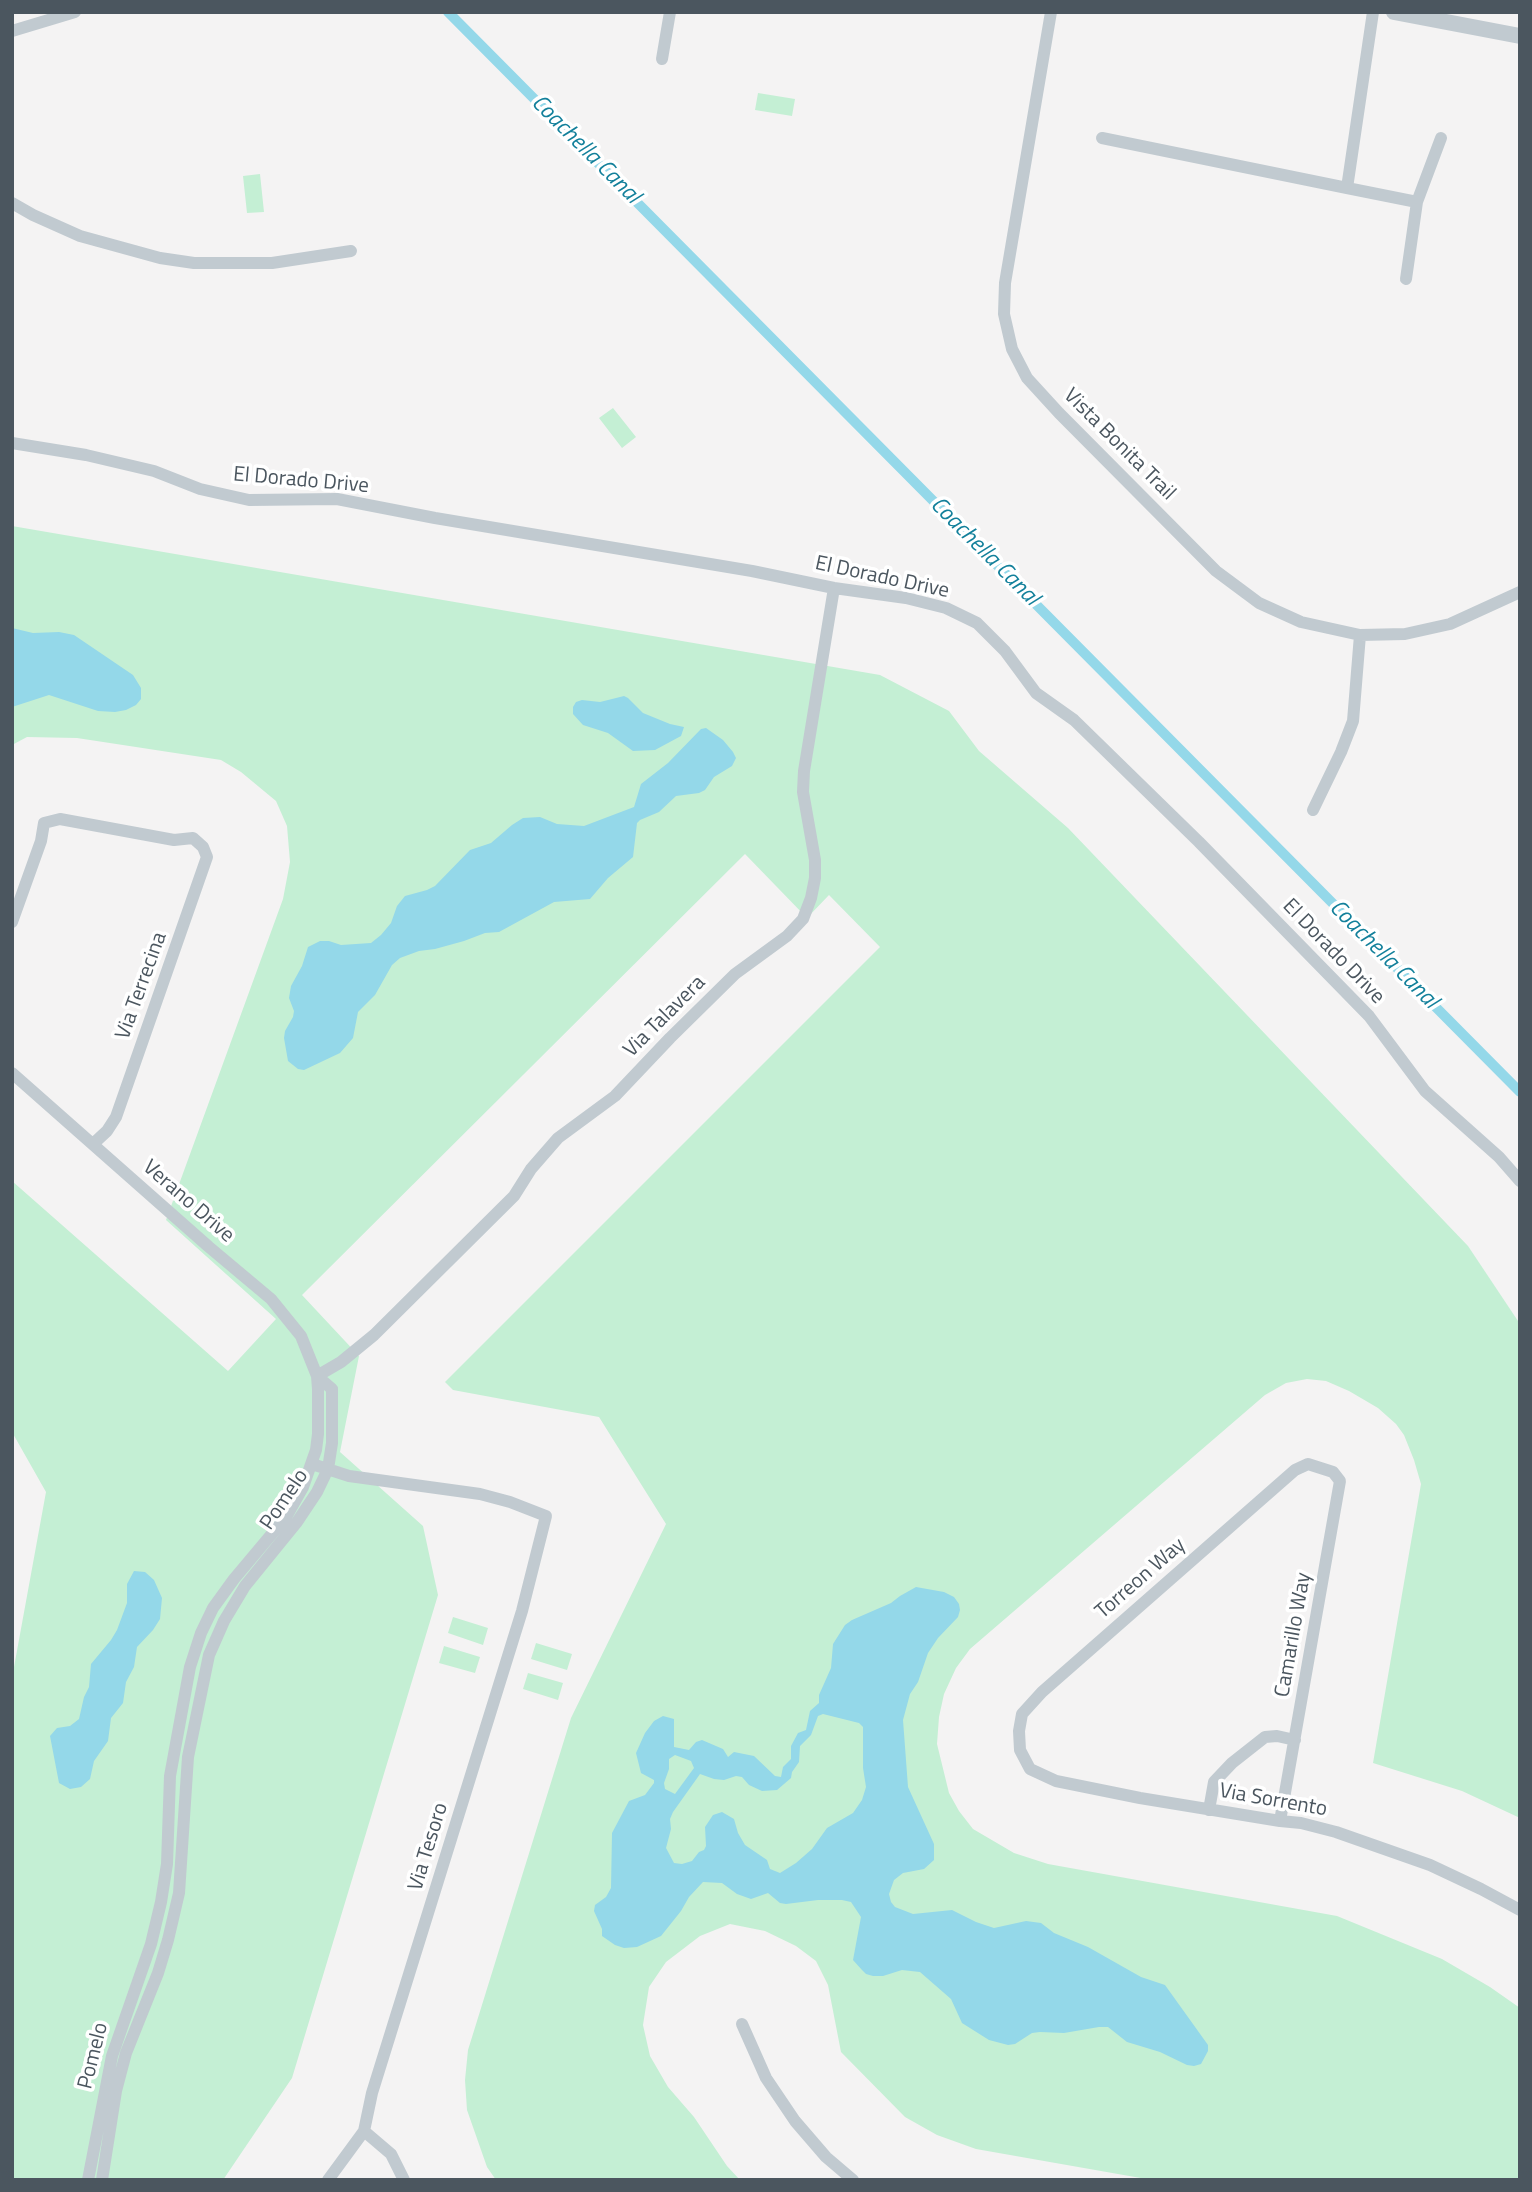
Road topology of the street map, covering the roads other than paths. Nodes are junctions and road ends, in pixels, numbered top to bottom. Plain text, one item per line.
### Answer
1 (75, 12) edge
2 (670, 12) edge
3 (1051, 12) edge
4 (1373, 12) edge
5 (1394, 12) edge
6 (12, 32) edge
7 (1520, 36) edge
8 (662, 59) dead end
9 (1101, 138) dead end
10 (1441, 138) dead end
11 (1347, 188) junction
12 (1418, 202) junction
13 (12, 203) edge
14 (351, 251) dead end
15 (1406, 279) dead end
16 (12, 443) edge
17 (834, 588) junction
18 (1520, 592) edge
19 (1360, 635) junction
20 (1313, 810) dead end
21 (12, 922) edge
22 (12, 1073) edge
23 (93, 1144) junction
24 (1520, 1181) edge
25 (317, 1376) junction
26 (312, 1464) junction
27 (1320, 1466) joint
28 (328, 1469) junction
29 (1295, 1740) junction
30 (1020, 1750) joint
31 (1209, 1810) junction
32 (1280, 1821) junction
33 (1520, 1910) edge
34 (742, 2024) dead end
35 (364, 2132) junction
36 (88, 2180) edge
37 (102, 2180) edge
38 (328, 2180) edge
39 (404, 2180) edge
40 (853, 2180) edge

1 - 6 street
2 - 8 street
3 - 19 street, Vista Bonita Trail
4 - 11 street
5 - 7 street
9 - 11 street
10 - 12 street
11 - 12 street
12 - 15 street
13 - 14 street
16 - 17 street, El Dorado Drive
17 - 24 street, El Dorado Drive
17 - 25 street, Via Talavera
18 - 19 street, Vista Bonita Trail
19 - 20 street
21 - 23 street, Via Terrecina
22 - 23 street, Verano Drive
23 - 25 street, Verano Drive
25 - 26 street, Pomelo
25 - 28 street, Pomelo
26 - 28 street
26 - 36 street, Pomelo
27 - 29 street, Camarillo Way
27 - 30 street, Torreon Way
28 - 35 street, Via Tesoro
28 - 37 street, Pomelo
29 - 31 street
29 - 32 street, Camarillo Way
30 - 31 street, Via Sorrento
31 - 32 street, Via Sorrento
32 - 33 street, Via Sorrento
34 - 40 street
35 - 38 street, Via Tesoro
35 - 39 street

